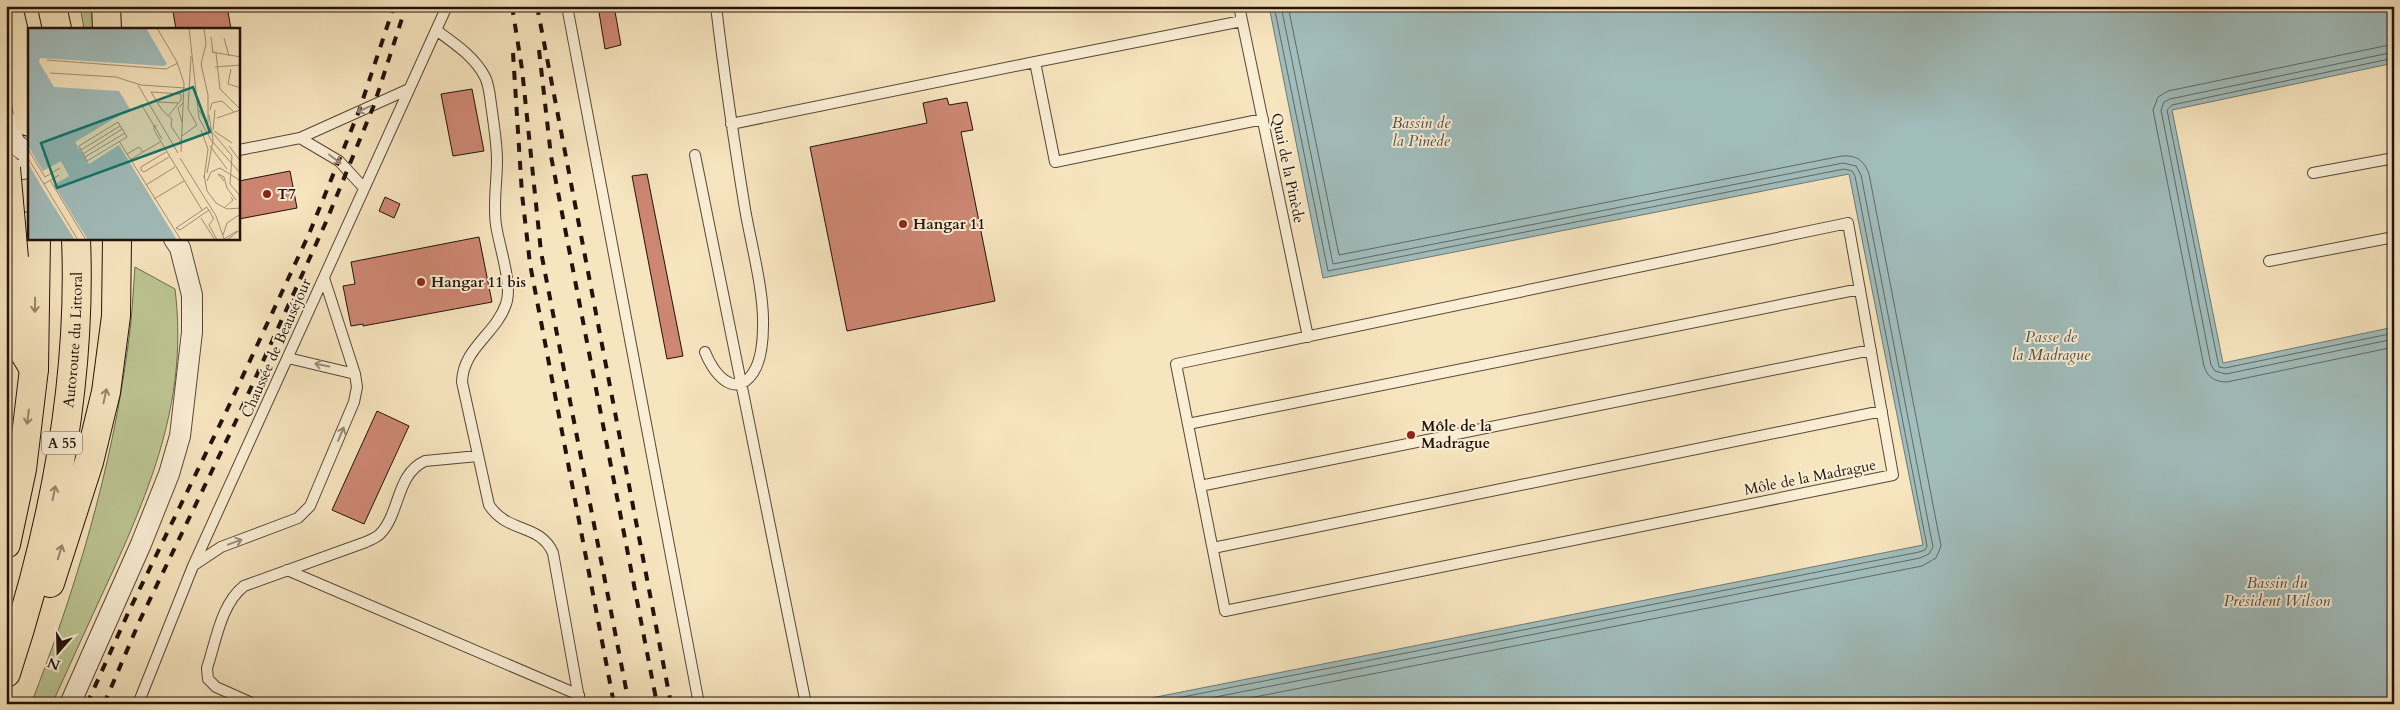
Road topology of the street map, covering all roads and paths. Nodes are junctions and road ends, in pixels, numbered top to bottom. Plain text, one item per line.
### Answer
1 (8, 6) edge
2 (52, 6) edge
3 (106, 6) edge
4 (447, 6) edge
5 (566, 6) edge
6 (716, 6) edge
7 (1239, 6) edge
8 (1242, 21) junction
9 (57, 28) edge
10 (107, 28) edge
11 (436, 30) junction
12 (1035, 62) junction
13 (409, 89) junction
14 (28, 116) edge
15 (1263, 119) junction
16 (6, 120) edge
17 (731, 124) junction
18 (300, 138) junction
19 (240, 150) edge
20 (28, 153) edge
21 (695, 155) dead end
22 (2394, 158) edge
23 (6, 168) edge
24 (28, 168) edge
25 (6, 172) edge
26 (2313, 173) dead end
27 (364, 188) junction
28 (6, 202) edge
29 (28, 210) edge
30 (28, 226) edge
31 (2394, 237) edge
32 (175, 240) edge
33 (23, 247) edge
34 (117, 247) edge
35 (77, 248) edge
36 (2269, 261) dead end
37 (324, 278) junction
38 (1860, 289) junction
39 (1308, 337) junction
40 (1871, 350) junction
41 (706, 352) dead end
42 (288, 358) junction
43 (354, 374) junction
44 (741, 382) junction
45 (1882, 411) junction
46 (1188, 424) junction
47 (478, 456) junction
48 (1200, 486) junction
49 (6, 544) edge
50 (1212, 548) junction
51 (193, 566) junction
52 (287, 570) junction
53 (22, 626) junction
54 (6, 673) edge
55 (580, 700) edge
56 (70, 704) edge
57 (138, 704) edge
58 (254, 704) edge
59 (699, 704) edge
60 (806, 704) edge

1 - 14 highway
2 - 9 highway
3 - 10 highway
4 - 11 lane, Chaussée de Beauséjour
5 - 59 lane
6 - 17 lane
7 - 8 lane, Quai de la Pinède
8 - 12 lane
8 - 15 lane, Quai de la Pinède
11 - 13 lane, Chaussée de Beauséjour
11 - 47 lane
12 - 15 lane
12 - 17 lane
13 -> 18 lane
13 - 27 lane, Chaussée de Beauséjour
15 - 39 lane, Quai de la Pinède
16 - 20 street
17 - 44 lane
18 - 19 lane
18 -> 27 lane
21 - 44 lane
22 - 26 lane
23 - 33 highway, bridge
24 - 25 street
27 - 37 lane, Chaussée de Beauséjour
28 - 29 street
30 - 33 street
31 - 36 lane
32 - 56 street
33 -> 49 highway, A 55
53 -> 34 highway
53 -> 35 highway, Autoroute du Littoral / A 55
37 - 42 lane, Chaussée de Beauséjour
37 - 43 lane
38 - 39 lane, Môle de la Madrague
38 - 40 lane, Môle de la Madrague
38 - 46 lane
39 - 46 lane, Môle de la Madrague
40 - 45 lane, Môle de la Madrague
40 - 48 lane
41 - 44 lane
43 -> 42 lane
42 - 51 lane, Chaussée de Beauséjour
51 -> 43 lane
44 - 60 lane
45 - 50 lane
45 - 50 lane, Môle de la Madrague
46 - 48 lane, Môle de la Madrague
47 - 52 lane
47 - 55 lane
48 - 50 lane, Môle de la Madrague
51 - 57 lane, Chaussée de Beauséjour
52 - 55 lane
52 - 58 lane
53 - 54 highway, Autoroute du Littoral / A 55

